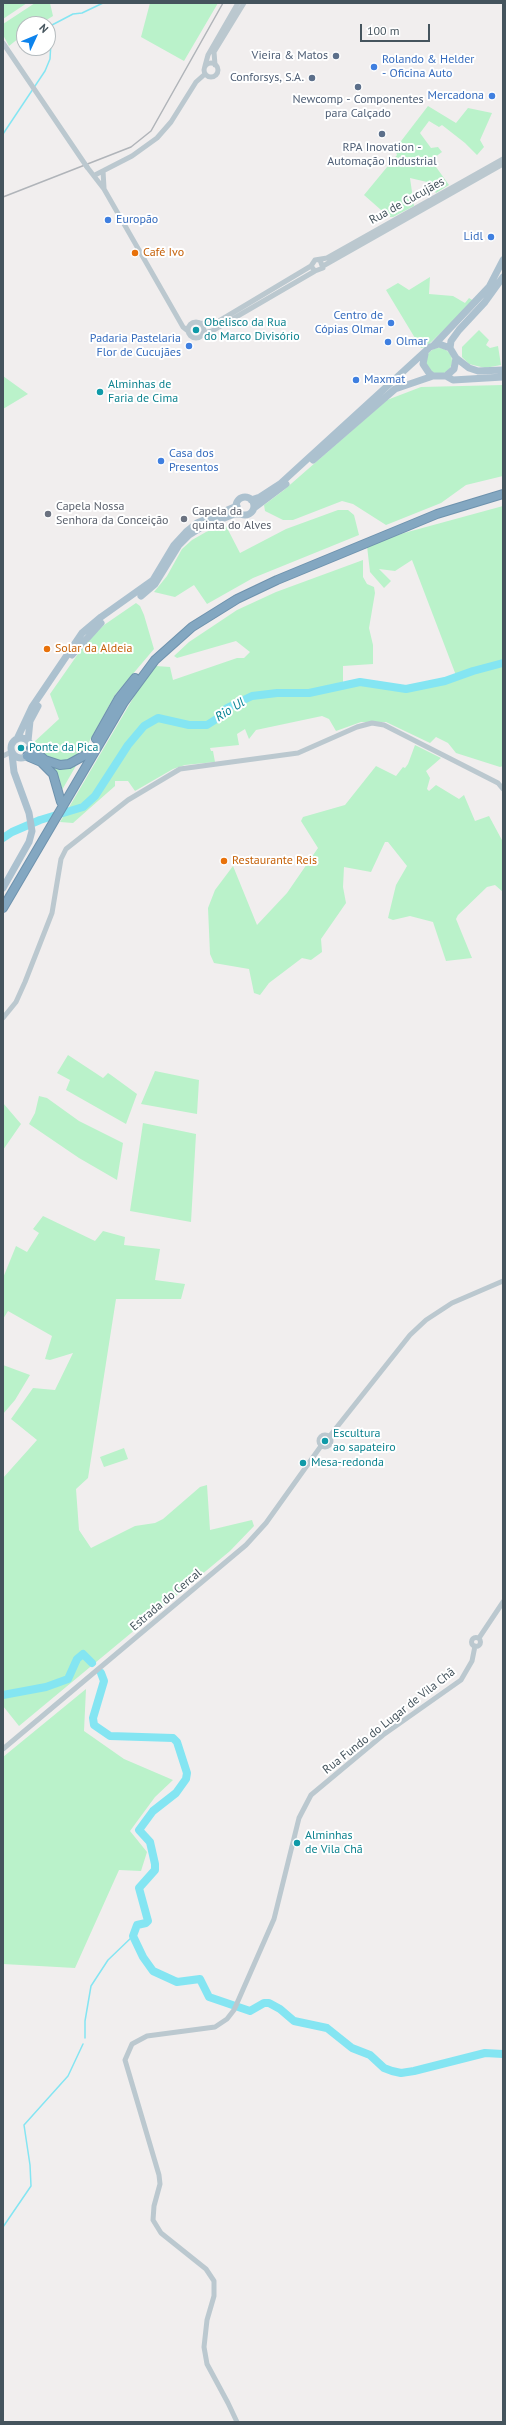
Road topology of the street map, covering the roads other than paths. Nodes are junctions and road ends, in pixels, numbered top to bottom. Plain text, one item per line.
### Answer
1 (238, 3) edge
2 (244, 3) edge
3 (3, 43) edge
4 (215, 65) junction
5 (205, 66) junction
6 (205, 74) junction
7 (503, 159) edge
8 (503, 164) edge
9 (103, 172) junction
10 (95, 175) junction
11 (104, 189) junction
12 (320, 260) junction
13 (503, 260) edge
14 (311, 266) junction
15 (323, 266) junction
16 (315, 271) junction
17 (503, 277) edge
18 (179, 318) junction
19 (193, 323) junction
20 (200, 323) junction
21 (188, 331) junction
22 (203, 333) junction
23 (434, 345) junction
24 (450, 348) junction
25 (424, 354) junction
26 (456, 358) junction
27 (503, 370) edge
28 (433, 376) junction
29 (446, 376) junction
30 (503, 377) edge
31 (503, 491) edge
32 (503, 494) edge
33 (251, 500) junction
34 (237, 506) junction
35 (254, 508) junction
36 (241, 514) junction
37 (17, 739) junction
38 (30, 744) junction
39 (89, 752) junction
40 (12, 753) junction
41 (3, 756) edge
42 (24, 757) junction
43 (13, 768) junction
44 (503, 789) edge
45 (63, 803) junction
46 (47, 830) junction
47 (3, 888) edge
48 (3, 902) edge
49 (3, 908) edge
50 (3, 1018) edge
51 (503, 1281) edge
52 (329, 1437) junction
53 (321, 1446) junction
54 (503, 1602) edge
55 (3, 1749) edge
56 (237, 2422) edge

1 - 5 street
2 - 4 street
3 - 10 street, bridge
4 - 5 street
4 - 6 street
5 - 6 street
6 - 9 street
7 - 12 street, Rua de Cucujães
8 - 15 street, Rua de Cucujães
9 - 10 street
9 - 11 street
10 - 11 street
11 - 18 street
12 - 14 street, Rua de Cucujães
12 - 15 street
13 - 23 main road
14 - 16 street
14 - 20 street, Rua de Cucujães
15 - 16 street, Rua de Cucujães
16 - 22 street, Rua de Cucujães
17 - 24 main road
18 - 19 street
18 - 21 street
19 - 20 street
19 - 21 street
20 - 22 street
21 - 22 street
23 - 24 main road
23 - 25 main road
24 - 26 main road
25 - 28 main road
25 - 33 main road
26 - 27 main road
26 - 29 main road
28 - 29 main road
28 - 35 main road
29 - 30 main road
31 - 39 highway
32 - 45 highway
33 - 34 main road
33 - 35 main road
34 - 36 main road
34 - 37 main road
35 - 36 main road
36 - 38 main road
37 - 38 main road
37 - 40 main road
38 - 39 highway
38 - 42 main road
39 - 45 highway
40 - 41 street
40 - 42 main road
40 - 43 main road
42 - 43 main road
42 - 45 highway
43 - 47 main road
44 - 50 street
45 - 46 highway
46 - 48 highway
46 - 49 highway
51 - 52 street
52 - 53 street
52 - 53 street
53 - 55 street, Estrada do Cercal
54 - 56 street, Rua Fundo do Lugar de Vila Chã

